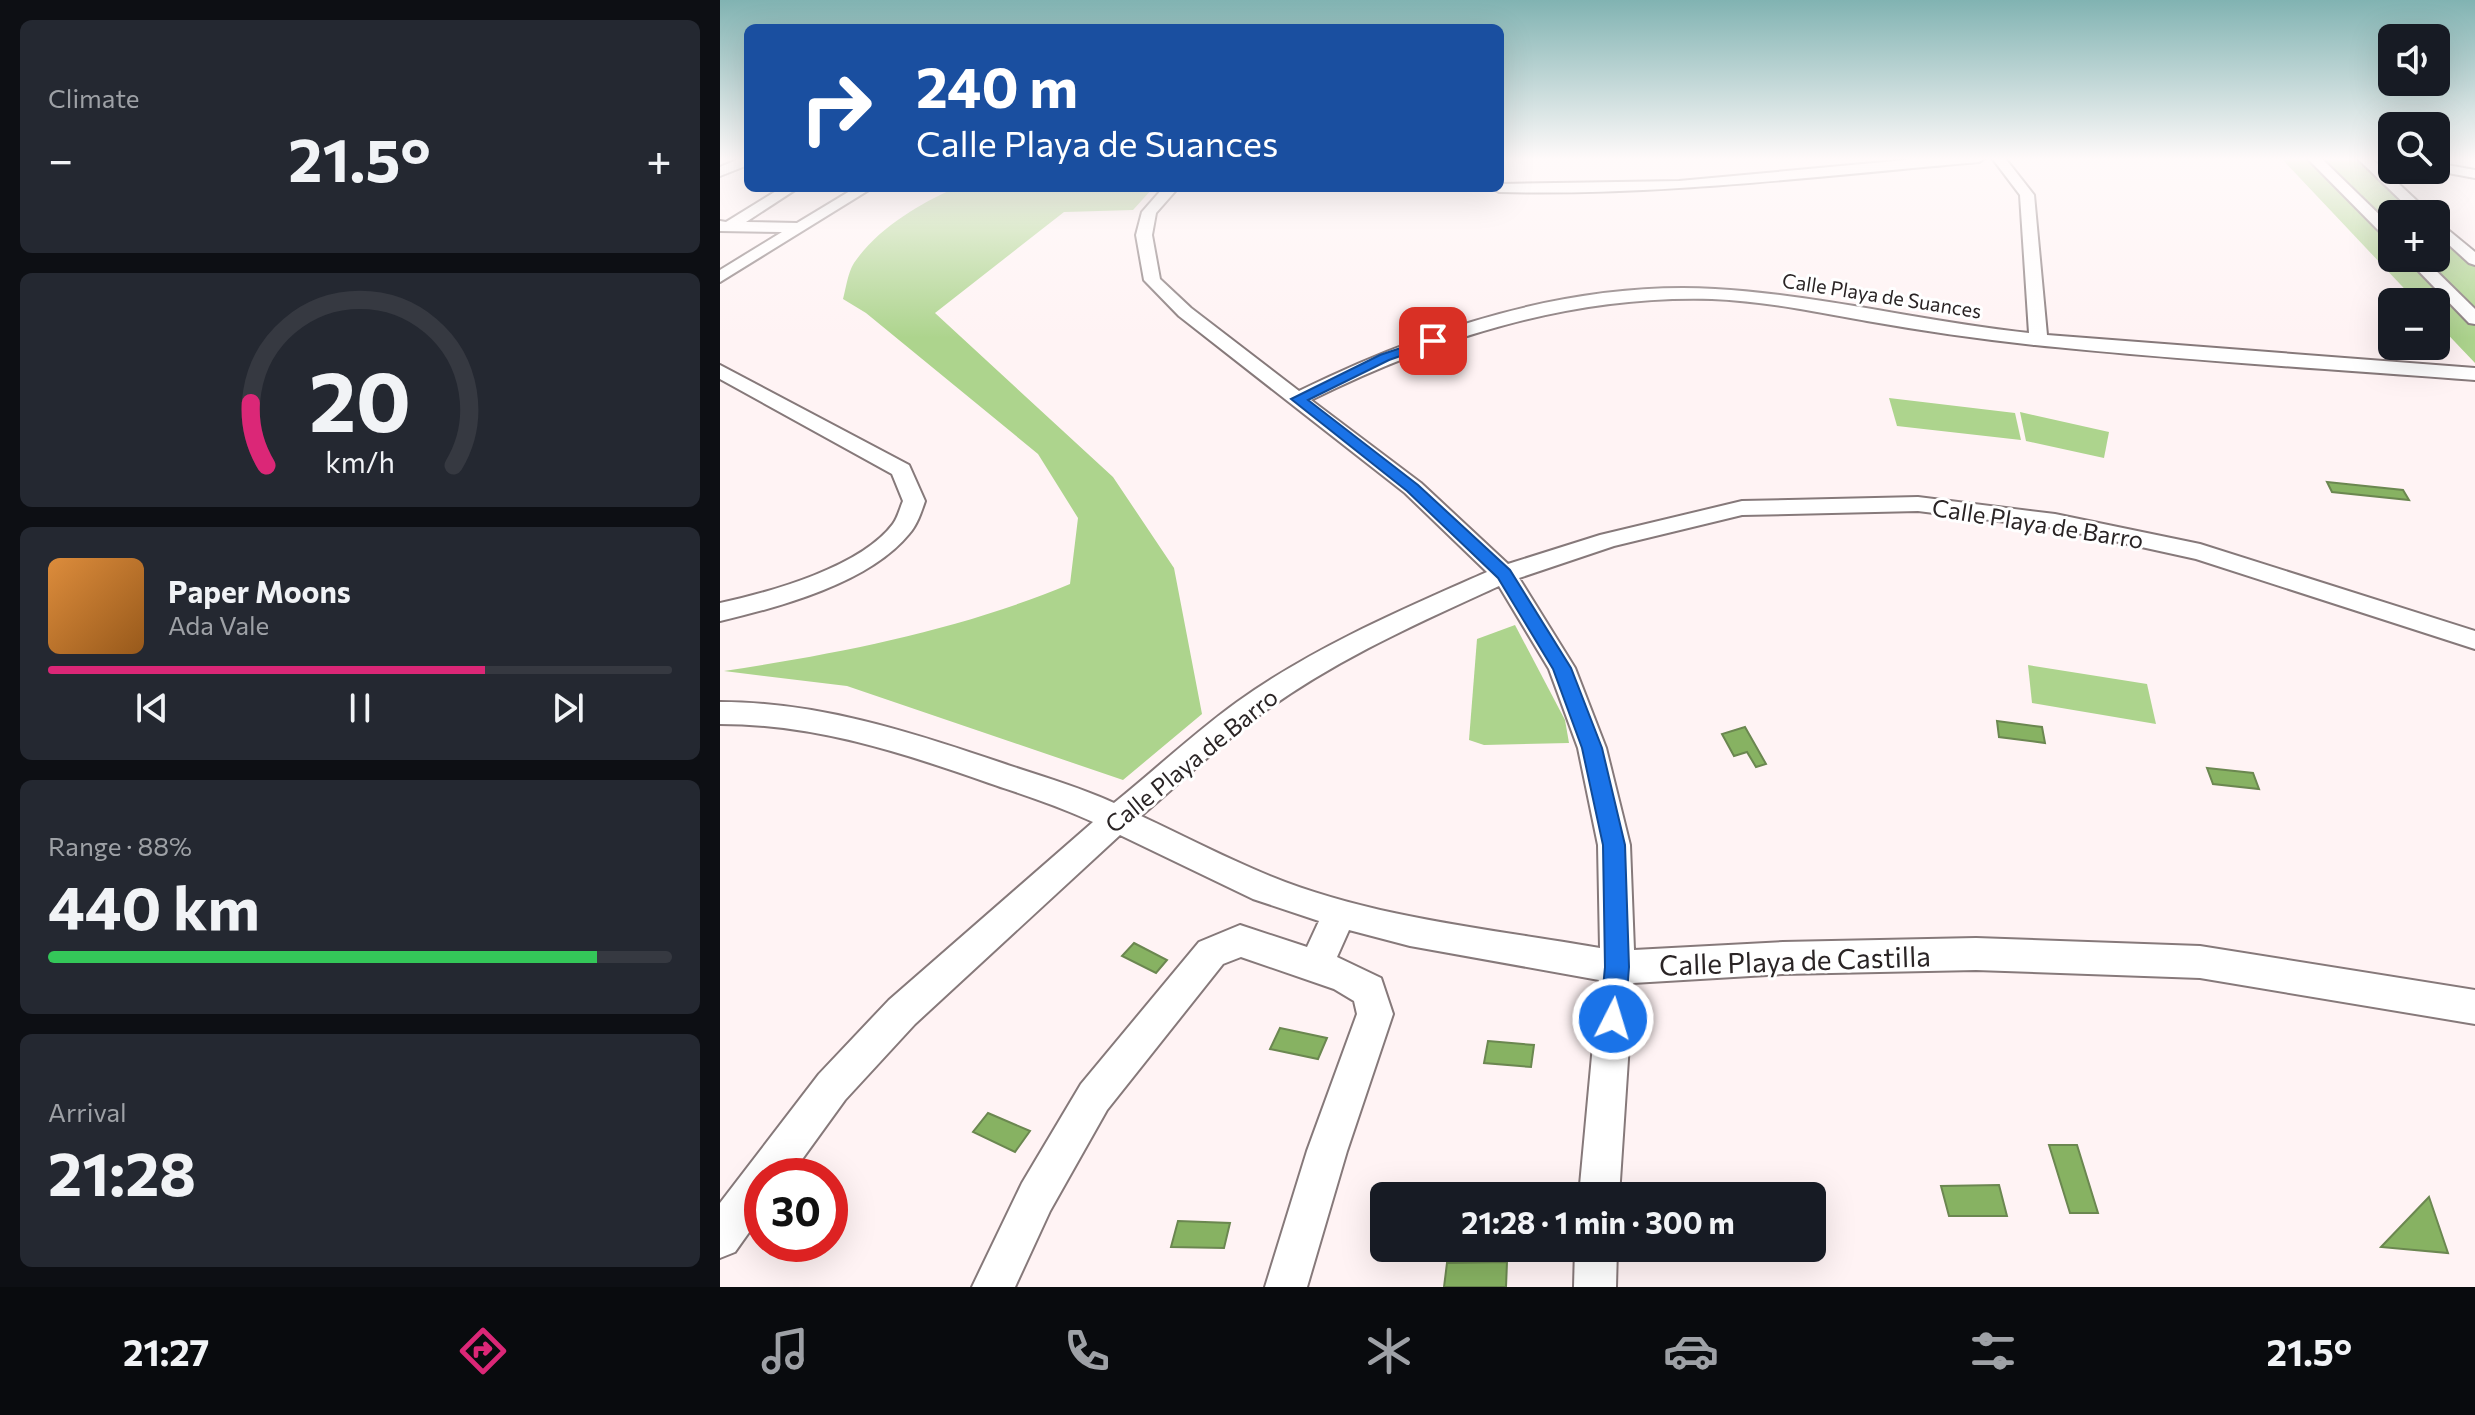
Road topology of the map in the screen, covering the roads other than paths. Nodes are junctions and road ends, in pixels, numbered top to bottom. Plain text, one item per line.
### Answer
1 (816, 218) edge
2 (1148, 218) edge
3 (2029, 218) edge
4 (725, 226) edge
5 (800, 228) junction
6 (2450, 238) edge
7 (2475, 260) edge
8 (2428, 272) edge
9 (720, 277) edge
10 (2475, 319) edge
11 (2038, 340) junction
12 (720, 371) edge
13 (2475, 374) edge
14 (1298, 399) junction
15 (1504, 574) junction
16 (722, 611) edge
17 (2475, 640) edge
18 (720, 713) edge
19 (1118, 818) junction
20 (1340, 913) junction
21 (1316, 966) junction
22 (1617, 967) junction
23 (2475, 1007) edge
24 (779, 1158) edge
25 (1600, 1182) edge
26 (744, 1205) edge
27 (720, 1237) edge
28 (1596, 1262) edge
29 (993, 1287) edge
30 (1286, 1287) edge
31 (1595, 1287) edge

1 - 5 street
2 - 14 street
3 - 11 street
4 - 5 street
5 - 9 street
6 - 7 street
8 - 10 street
11 - 13 street, Calle Playa de Suances
11 - 14 street, Calle Playa de Suances
12 - 16 street
14 - 15 street
15 - 17 street, Calle Playa de Barro
15 - 19 street, Calle Playa de Barro
15 - 22 street
18 - 19 street, Calle Playa de Castilla
19 - 20 street, Calle Playa de Castilla
19 - 24 street, Calle Playa de Barro
20 - 21 street
20 - 22 street, Calle Playa de Castilla
21 - 29 street
21 - 30 street
22 - 23 street, Calle Playa de Castilla
22 - 25 street
26 - 27 street
28 - 31 street

